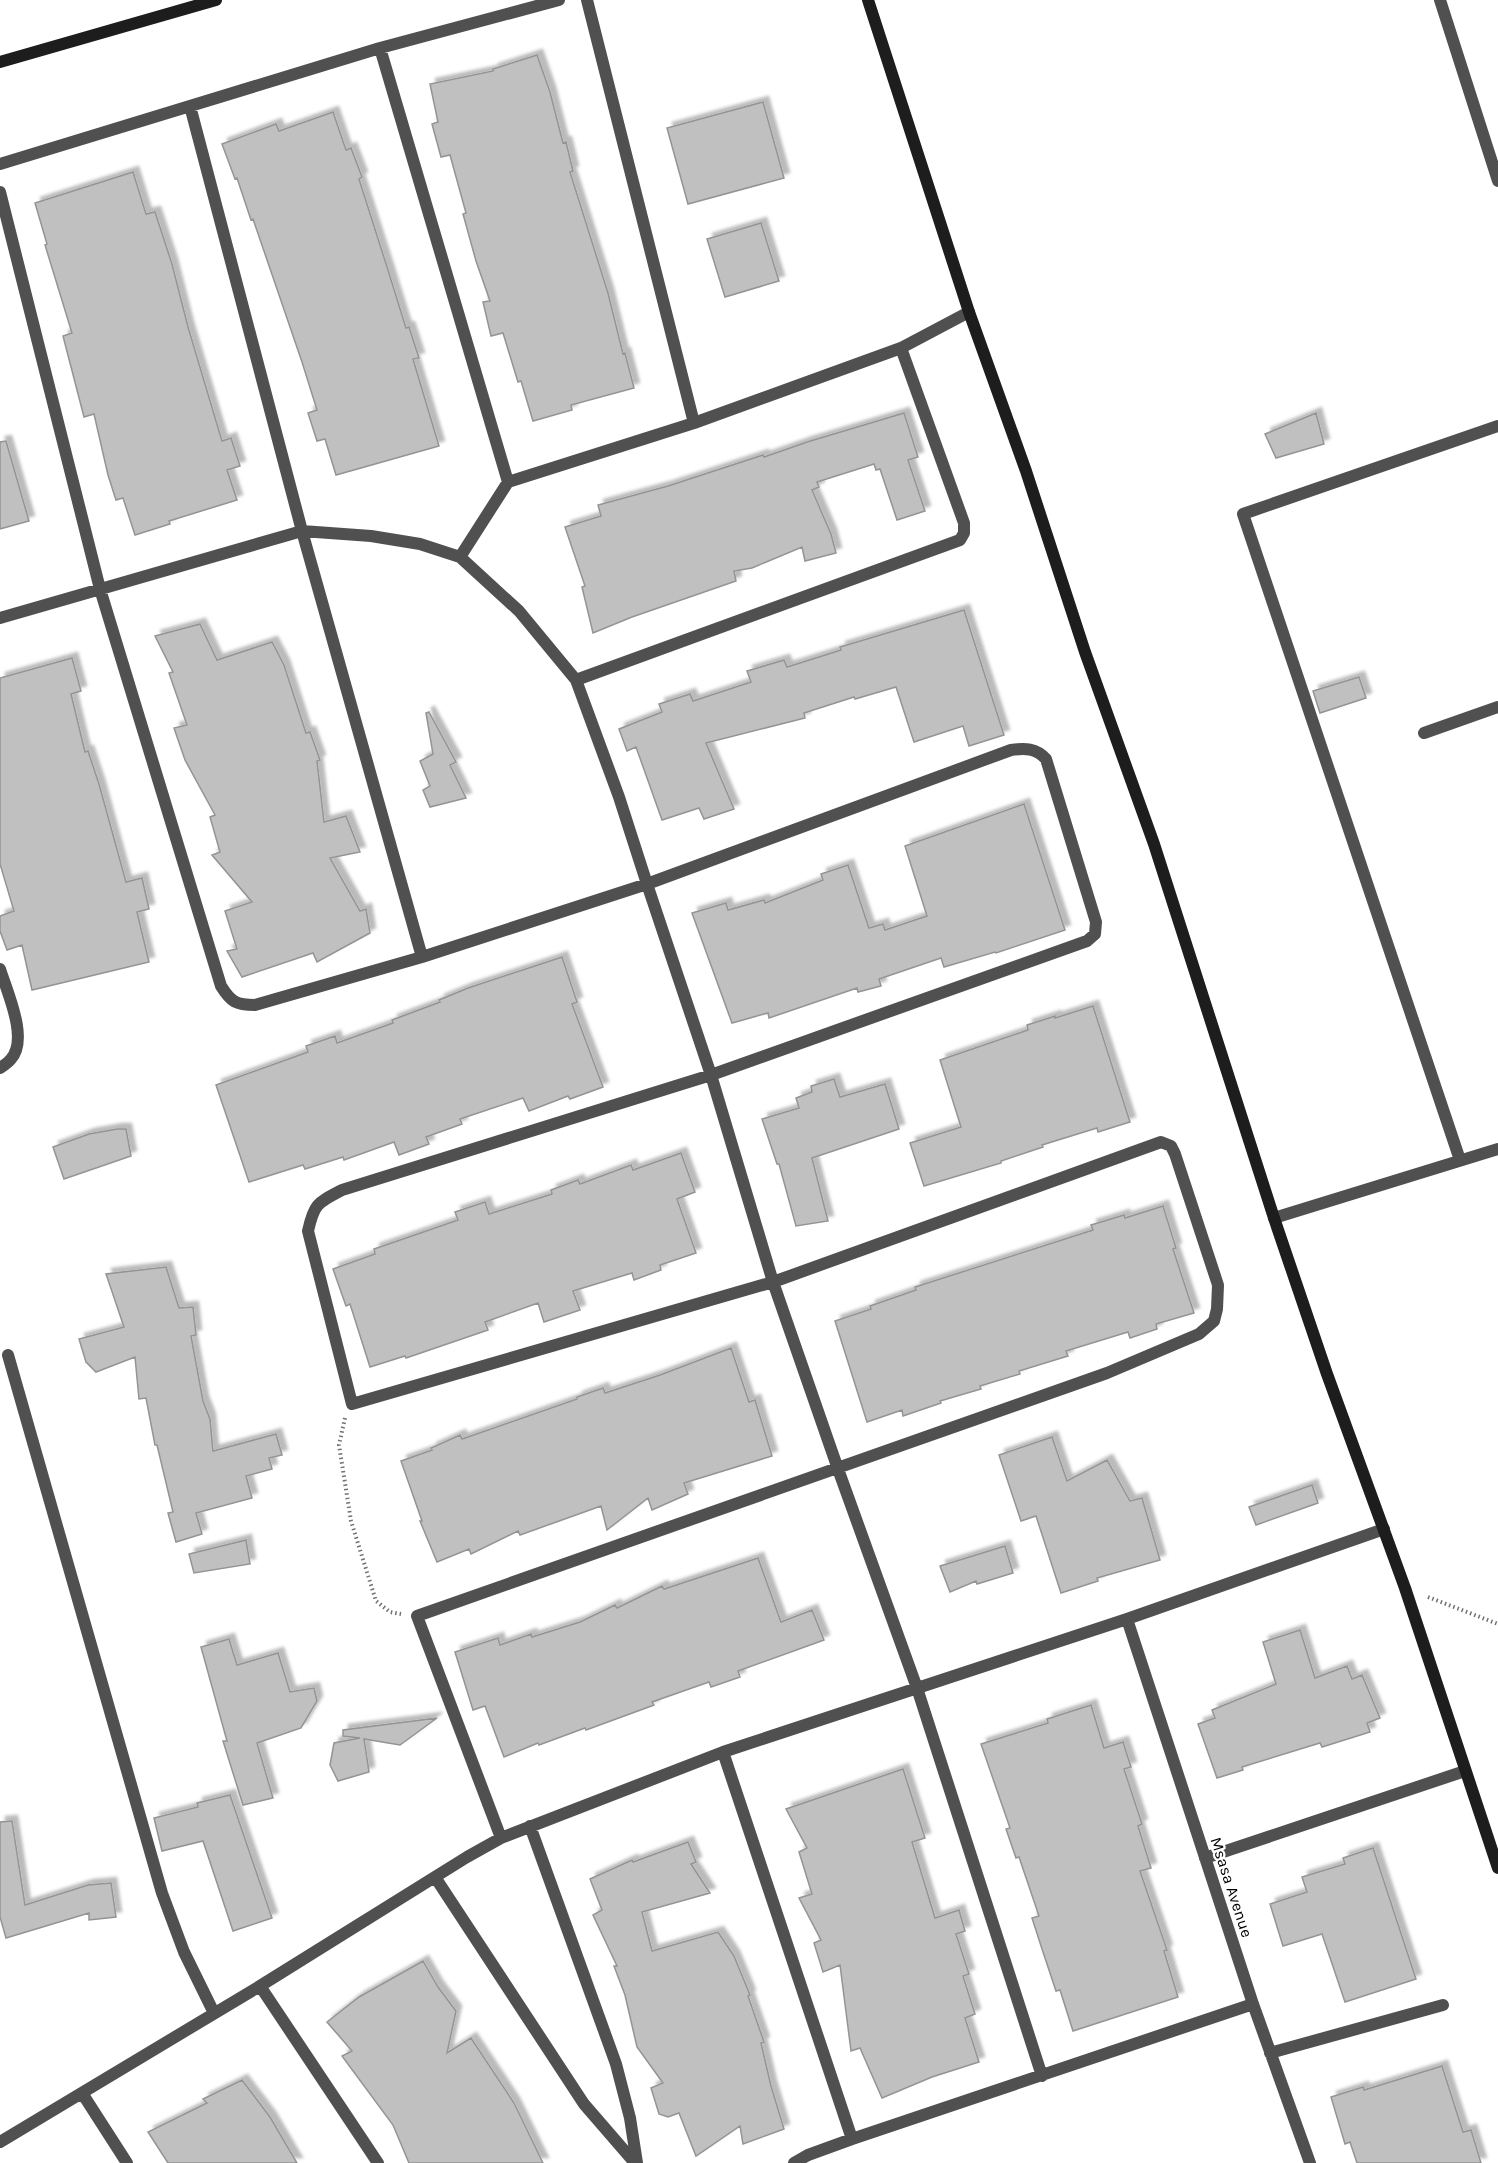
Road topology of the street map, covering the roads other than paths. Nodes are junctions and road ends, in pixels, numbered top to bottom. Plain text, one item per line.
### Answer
1 (216, 0) edge
2 (560, 0) edge
3 (587, 0) edge
4 (868, 0) edge
5 (1440, 0) edge
6 (380, 48) junction
7 (0, 62) edge
8 (190, 106) junction
9 (0, 164) edge
10 (1498, 181) edge
11 (0, 192) edge
12 (969, 312) junction
13 (901, 348) junction
14 (694, 423) junction
15 (1498, 426) edge
16 (508, 482) junction
17 (302, 531) junction
18 (460, 557) junction
19 (100, 589) junction
20 (0, 618) edge
21 (576, 680) junction
22 (1498, 707) edge
23 (1424, 733) dead end
24 (647, 884) junction
25 (422, 957) junction
26 (0, 969) edge
27 (0, 1068) edge
28 (711, 1075) junction
29 (1498, 1149) edge
30 (1460, 1160) junction
31 (1274, 1218) junction
32 (773, 1282) junction
33 (8, 1355) dead end
34 (838, 1469) junction
35 (1384, 1529) junction
36 (1127, 1619) junction
37 (917, 1688) junction
38 (723, 1752) junction
39 (1465, 1771) junction
40 (530, 1826) junction
41 (501, 1838) junction
42 (1205, 1858) junction
43 (1498, 1868) edge
44 (435, 1877) junction
45 (260, 1986) junction
46 (1253, 2004) junction
47 (1443, 2005) dead end
48 (214, 2013) junction
49 (1270, 2053) junction
50 (1042, 2076) junction
51 (82, 2093) junction
52 (852, 2139) junction
53 (0, 2142) edge
54 (128, 2163) edge
55 (378, 2163) edge
56 (636, 2163) edge
57 (794, 2163) edge
58 (1310, 2163) edge

1 - 7 street
2 - 6 street
3 - 14 street
4 - 12 street
5 - 10 street
6 - 8 street
6 - 16 street
8 - 9 street
8 - 17 street
11 - 19 street
12 - 13 street
12 - 31 street
13 - 14 street
13 - 21 street
14 - 16 street
15 - 30 street
16 - 18 street
17 - 18 street
17 - 19 street
17 - 25 street
18 - 21 street
19 - 20 street
19 - 25 street
21 - 24 street
22 - 23 street
24 - 25 street
24 - 28 street
24 - 28 street
26 - 27 street
28 - 32 street
28 - 32 street
29 - 30 street
30 - 31 street
31 - 35 street
32 - 34 street
32 - 34 street
33 - 48 street
34 - 37 street
34 - 41 street
35 - 36 street
35 - 39 street
36 - 37 street
36 - 42 street, Msasa Avenue
37 - 38 street
37 - 50 street
38 - 40 street
38 - 52 street
39 - 42 street
39 - 43 street
40 - 41 street
40 - 56 street
41 - 44 street
42 - 46 street, Msasa Avenue
44 - 45 street
44 - 56 street
45 - 48 street
45 - 55 street
46 - 49 street, Msasa Avenue
46 - 50 street
47 - 49 street
48 - 51 street
49 - 58 street, Msasa Avenue
50 - 52 street
51 - 53 street
51 - 54 street
52 - 57 street

